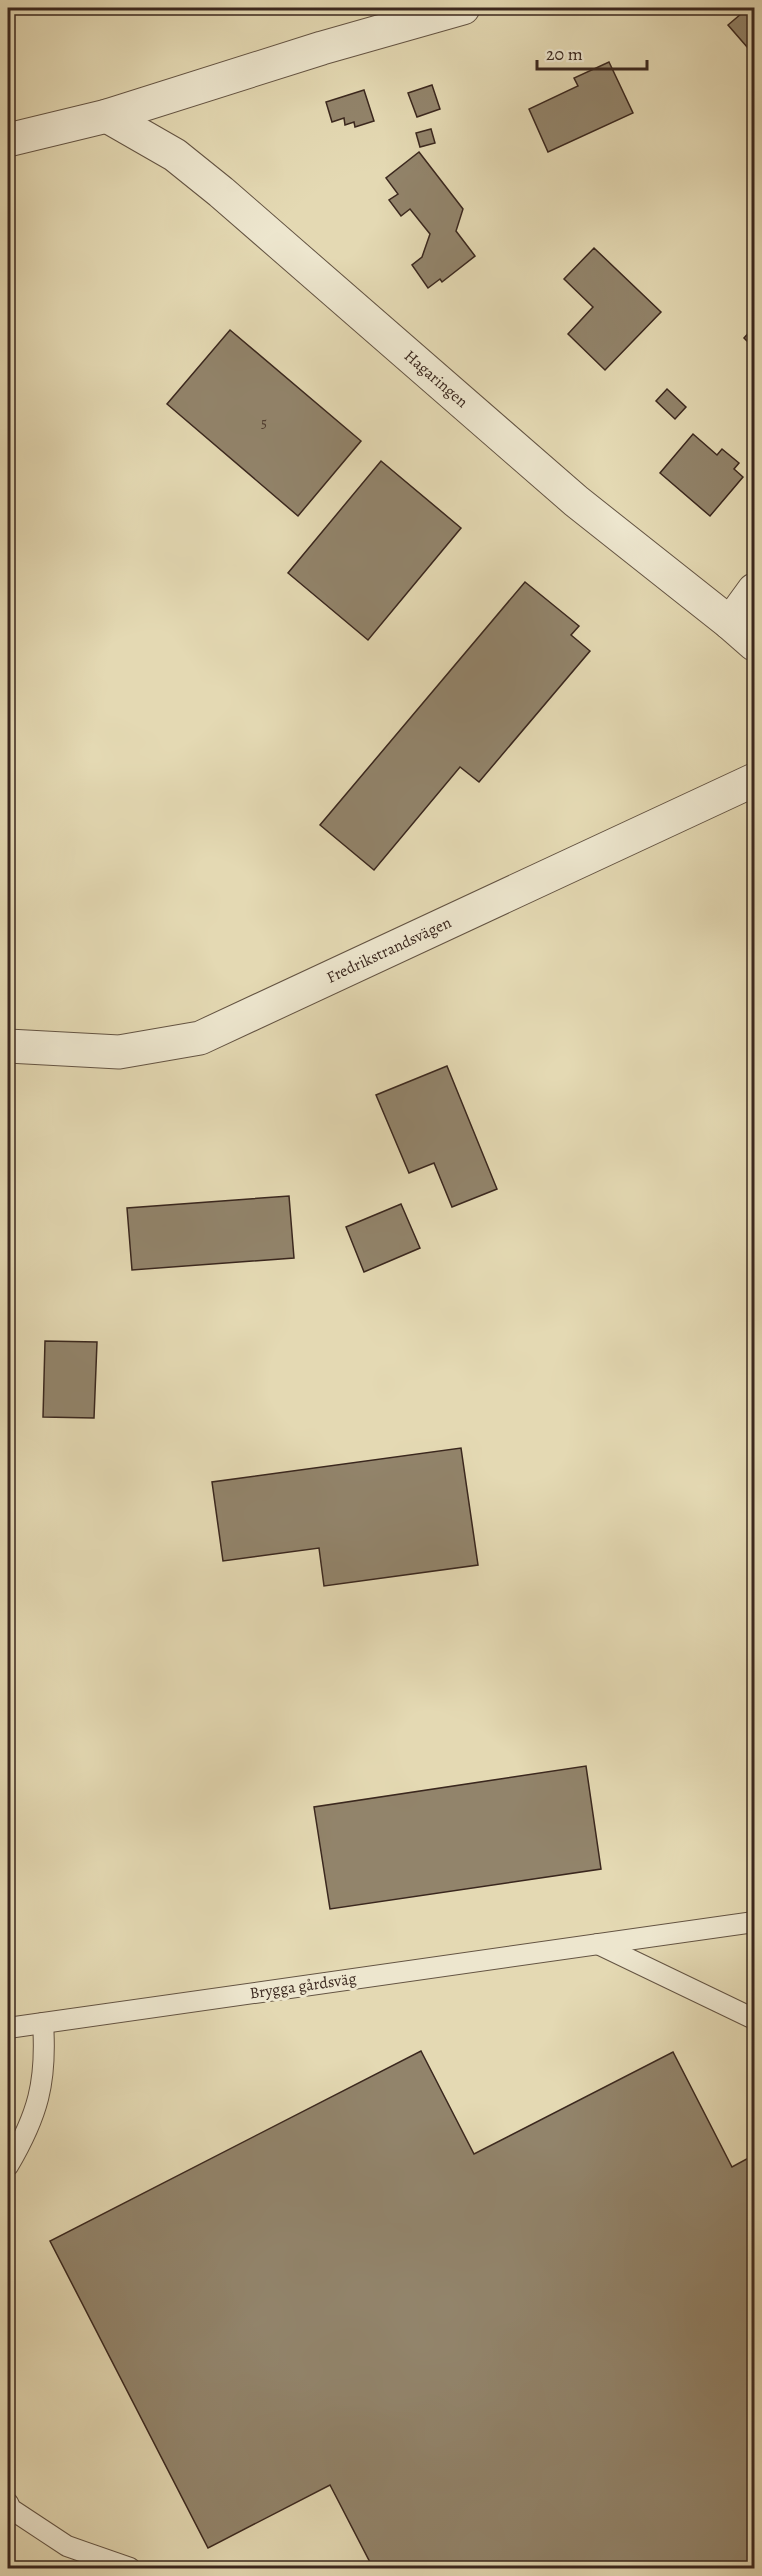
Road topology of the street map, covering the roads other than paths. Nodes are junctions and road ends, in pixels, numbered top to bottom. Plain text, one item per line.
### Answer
1 (463, 8) edge
2 (107, 116) junction
3 (8, 140) edge
4 (754, 590) edge
5 (730, 622) junction
6 (754, 644) edge
7 (754, 780) edge
8 (8, 1046) edge
9 (754, 1922) edge
10 (598, 1944) junction
11 (754, 2019) edge
12 (43, 2023) junction
13 (8, 2028) edge
14 (8, 2166) edge
15 (8, 2503) edge
16 (130, 2568) edge

1 - 2 street
2 - 3 street
2 - 5 street, Hagaringen
4 - 5 street
5 - 6 street, Hagaringen
7 - 8 street, Fredrikstrandsvägen
9 - 10 lane, Brygga gårdsväg
10 - 11 lane
10 - 12 lane, Brygga gårdsväg
12 - 13 lane, Brygga gårdsväg
12 - 14 lane
15 - 16 lane

